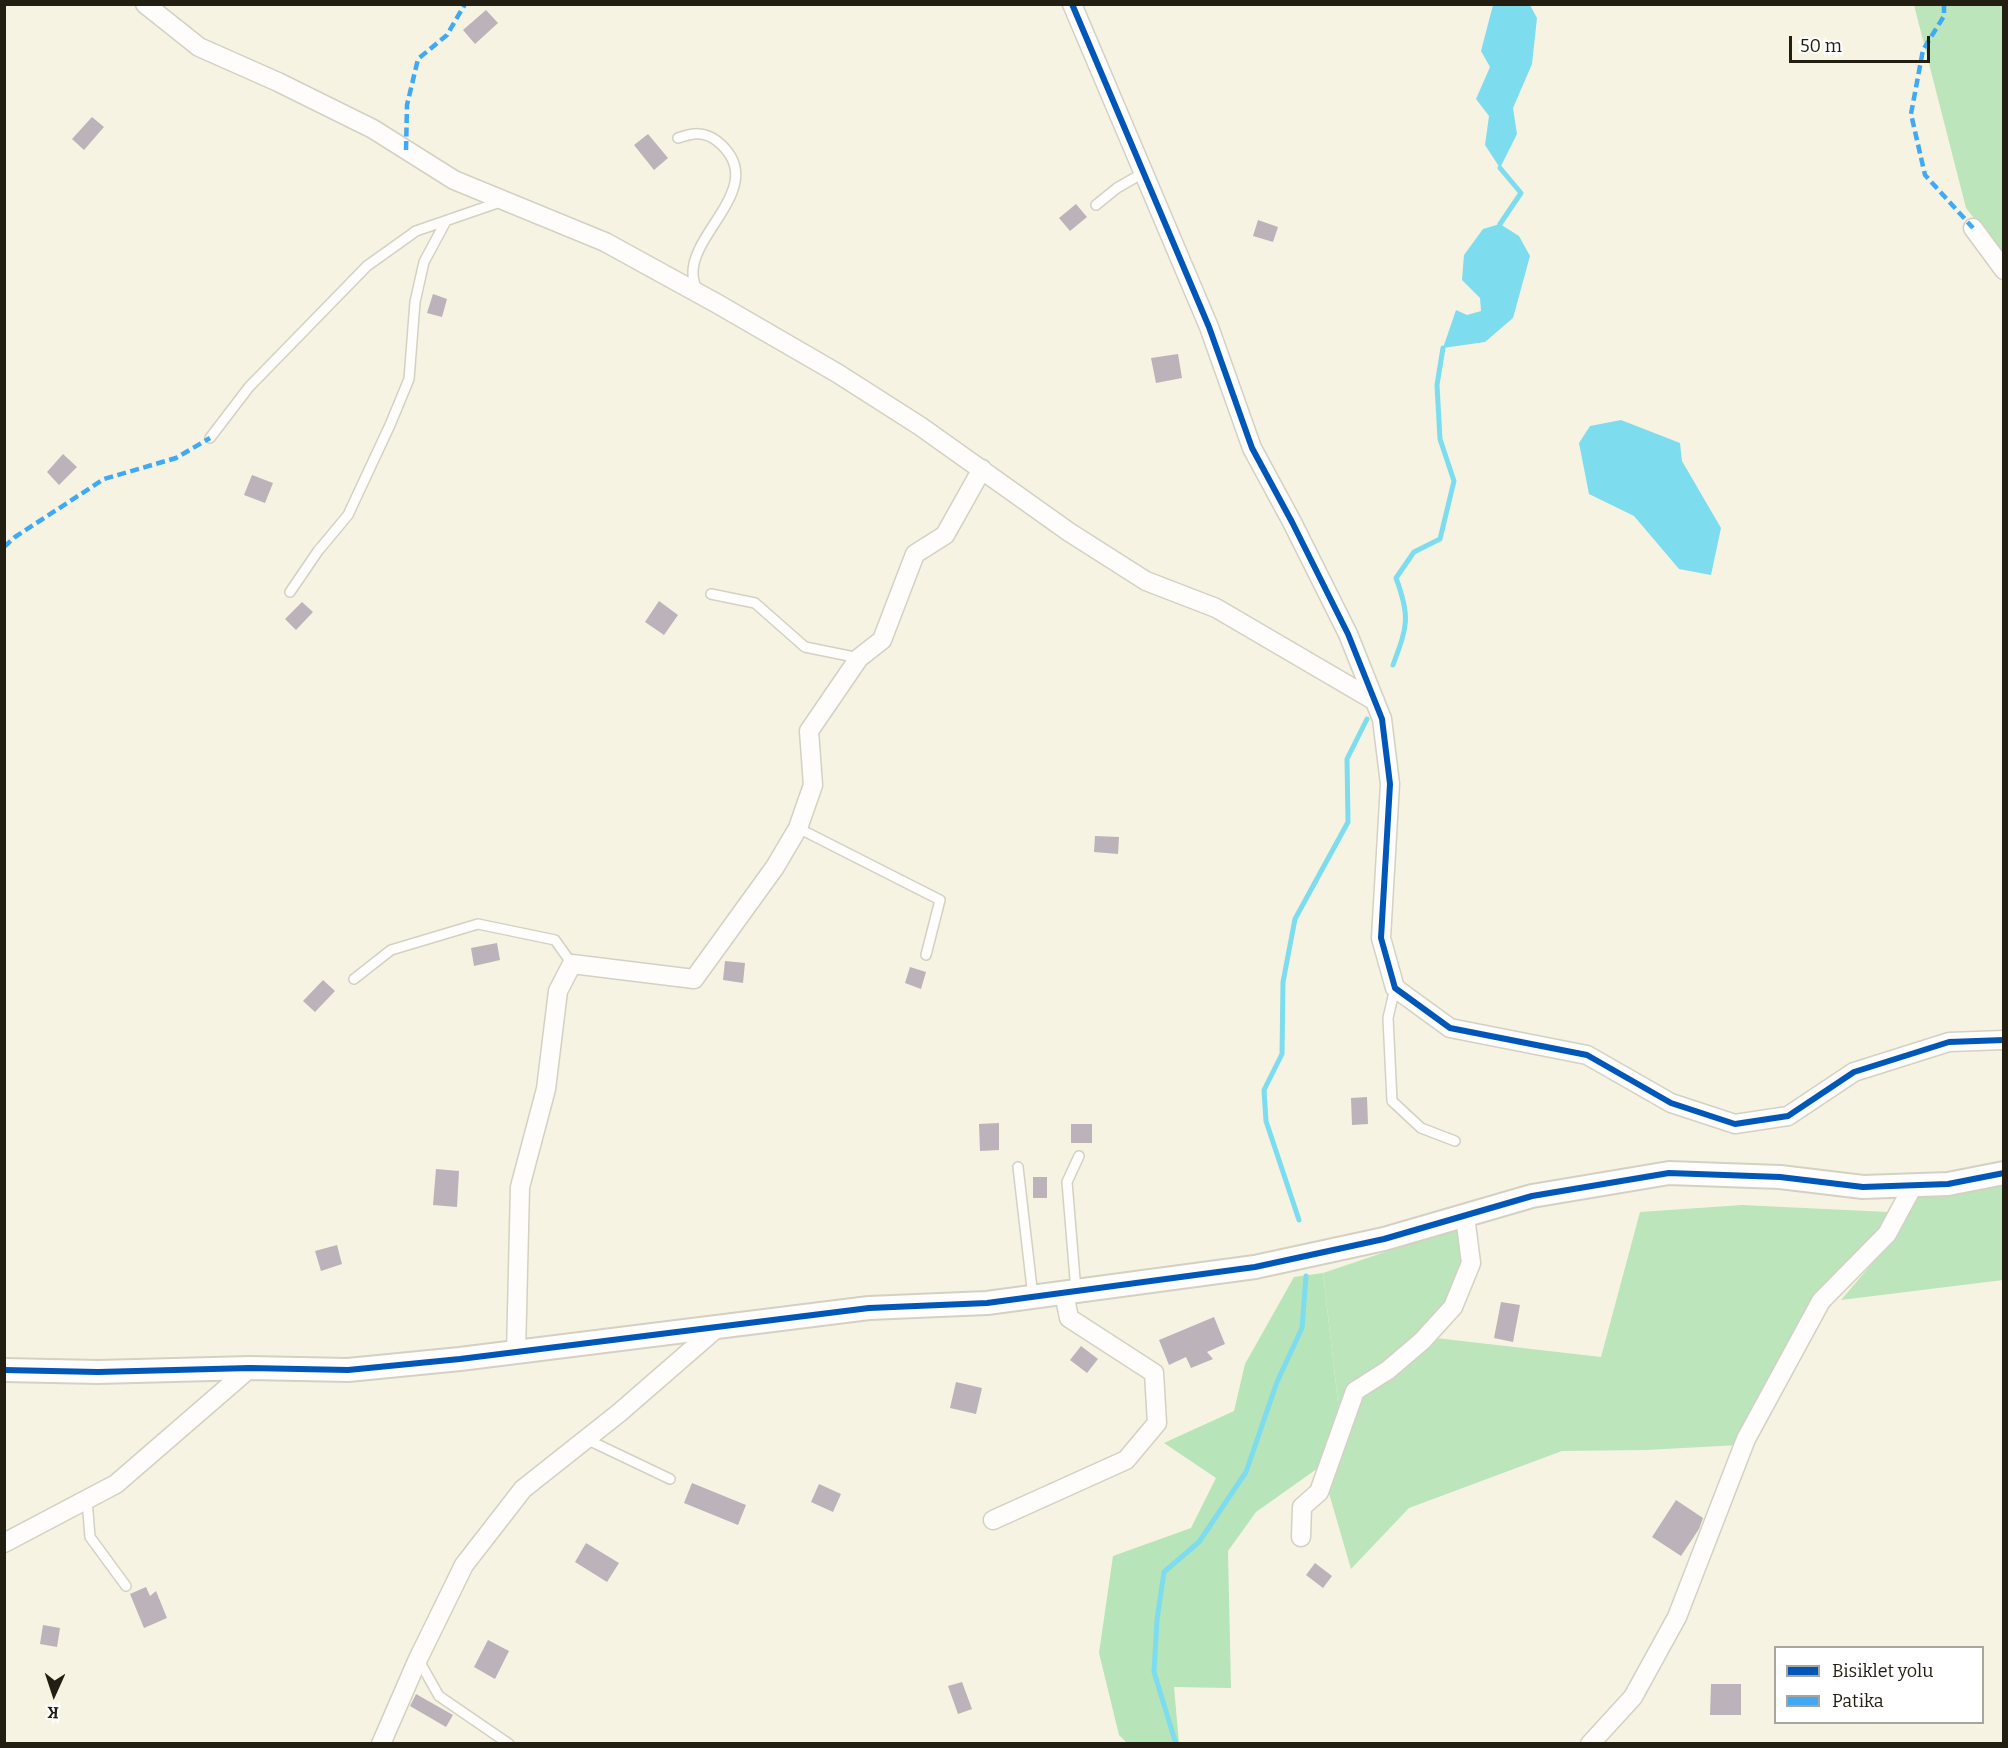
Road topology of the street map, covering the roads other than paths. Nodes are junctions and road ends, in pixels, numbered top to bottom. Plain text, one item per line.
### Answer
1 (145, 4) edge
2 (1072, 4) edge
3 (678, 138) dead end
4 (1143, 173) junction
5 (506, 200) junction
6 (1096, 205) dead end
7 (446, 221) junction
8 (1973, 228) dead end
9 (2004, 270) edge
10 (697, 292) junction
11 (210, 438) dead end
12 (982, 469) junction
13 (290, 592) dead end
14 (711, 594) dead end
15 (859, 658) junction
16 (1375, 701) junction
17 (798, 828) junction
18 (926, 955) dead end
19 (572, 964) junction
20 (354, 979) dead end
21 (1395, 988) junction
22 (2004, 1040) edge
23 (1455, 1141) dead end
24 (1079, 1156) dead end
25 (1018, 1167) dead end
26 (2004, 1173) edge
27 (1913, 1186) junction
28 (1465, 1216) junction
29 (1070, 1292) junction
30 (1033, 1297) junction
31 (717, 1327) junction
32 (516, 1353) junction
33 (250, 1368) junction
34 (4, 1370) edge
35 (586, 1439) junction
36 (670, 1479) dead end
37 (87, 1499) junction
38 (993, 1520) dead end
39 (1301, 1537) dead end
40 (4, 1543) edge
41 (126, 1586) dead end
42 (418, 1659) junction
43 (381, 1743) edge
44 (509, 1743) edge
45 (1590, 1743) edge

1 - 5 street
2 - 4 street
3 - 10 lane
4 - 6 lane
4 - 16 street
5 - 7 lane
5 - 10 street
7 - 11 lane
7 - 13 lane
8 - 9 street
10 - 12 street
12 - 15 street
12 - 16 street
14 - 15 lane
15 - 17 street
16 - 21 street
17 - 18 lane
17 - 19 street
19 - 20 lane
19 - 32 street
21 - 22 street
21 - 23 lane
24 - 29 lane
25 - 30 lane
26 - 27 street
27 - 28 street
27 - 45 street
28 - 29 street
28 - 39 street
29 - 30 street
29 - 38 street
30 - 31 street
31 - 32 street
31 - 35 street
32 - 33 street
33 - 34 street
33 - 37 street
35 - 36 lane
35 - 42 street
37 - 40 street
37 - 41 lane
42 - 43 street
42 - 44 lane

